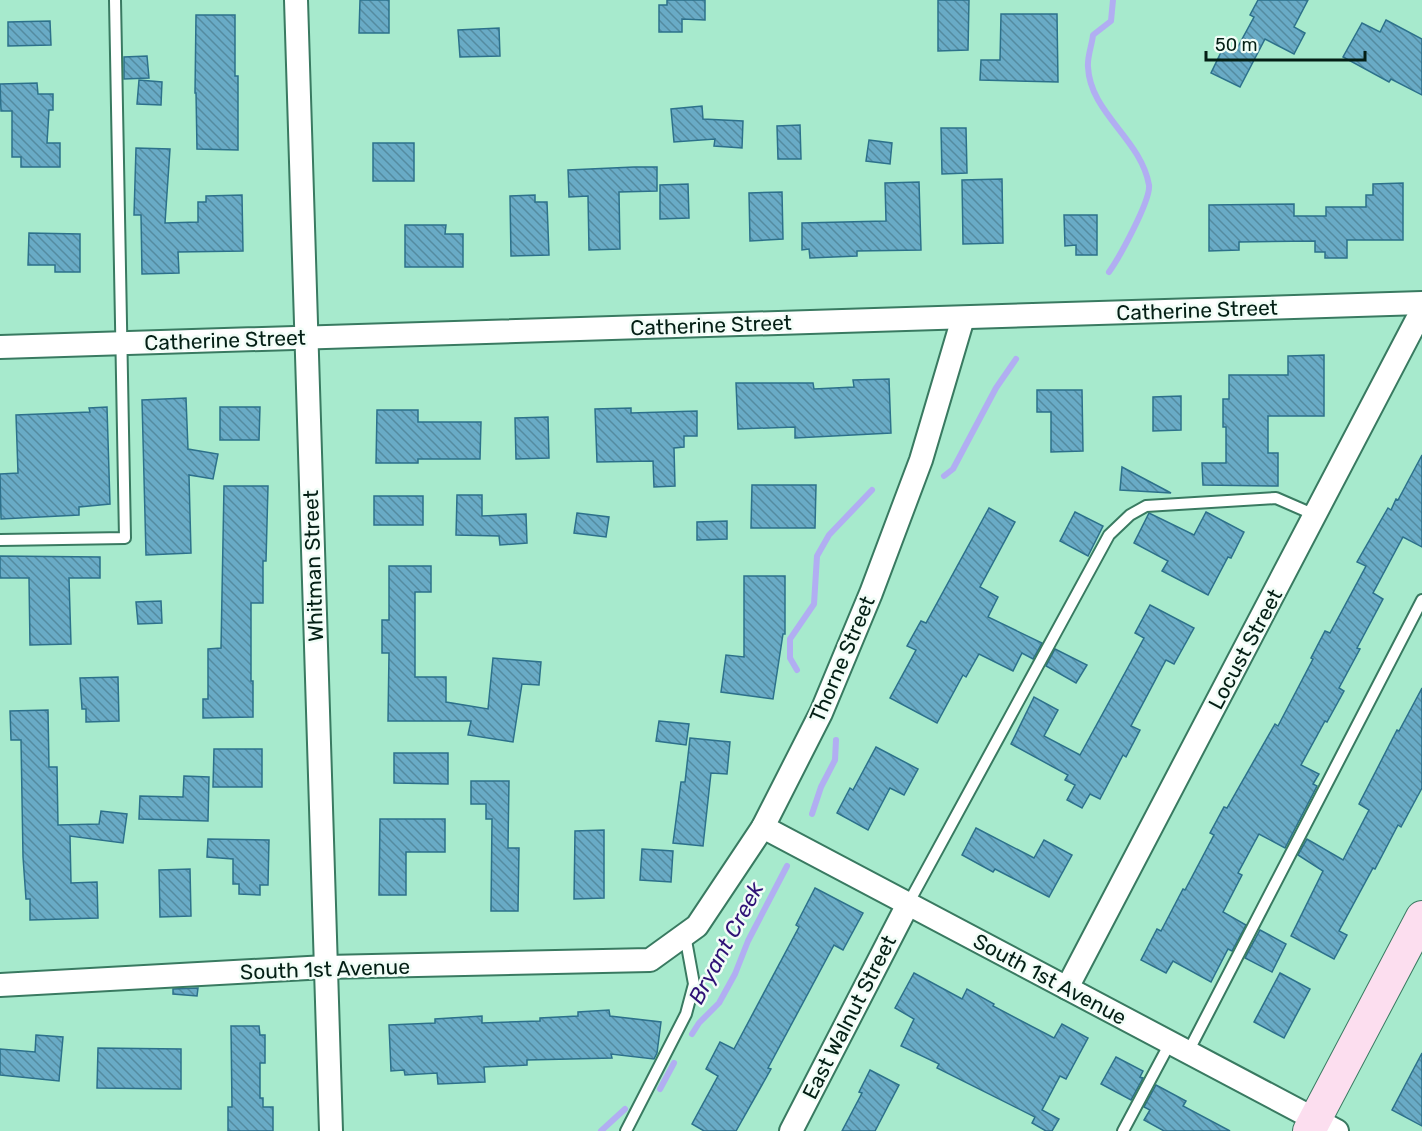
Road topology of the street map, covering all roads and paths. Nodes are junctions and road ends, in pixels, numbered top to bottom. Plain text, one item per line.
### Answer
1 (115, 0) edge
2 (296, 0) edge
3 (1422, 303) edge
4 (1422, 310) edge
5 (963, 318) junction
6 (306, 338) junction
7 (120, 344) junction
8 (0, 347) edge
9 (1315, 515) junction
10 (0, 540) edge
11 (1422, 600) edge
12 (763, 827) junction
13 (908, 904) junction
14 (1422, 917) edge
15 (685, 935) junction
16 (650, 960) joint
17 (326, 968) junction
18 (0, 985) edge
19 (1067, 988) junction
20 (1179, 1048) junction
21 (1320, 1127) edge
22 (331, 1131) edge
23 (626, 1131) edge
24 (791, 1131) edge
25 (1123, 1131) edge

1 - 7 lane
2 - 6 street, Whitman Street
3 - 5 street, Catherine Street
4 - 9 street, Locust Street
5 - 6 street, Catherine Street
5 - 12 street, Thorne Street
6 - 7 street, Catherine Street
6 - 17 street, Whitman Street
7 - 8 street, Catherine Street
7 - 10 lane
9 - 13 lane
9 - 19 street, Locust Street
11 - 20 lane
12 - 13 street, South 1st Avenue
12 - 15 street, Thorne Street
13 - 19 street, South 1st Avenue
13 - 24 street, East Walnut Street
14 - 21 main road
15 - 16 street, Thorne Street
15 - 23 lane
16 - 17 street, South 1st Avenue
17 - 18 street, South 1st Avenue
17 - 22 street, Whitman Street
19 - 20 street, South 1st Avenue
20 - 21 street, South 1st Avenue
20 - 25 lane

